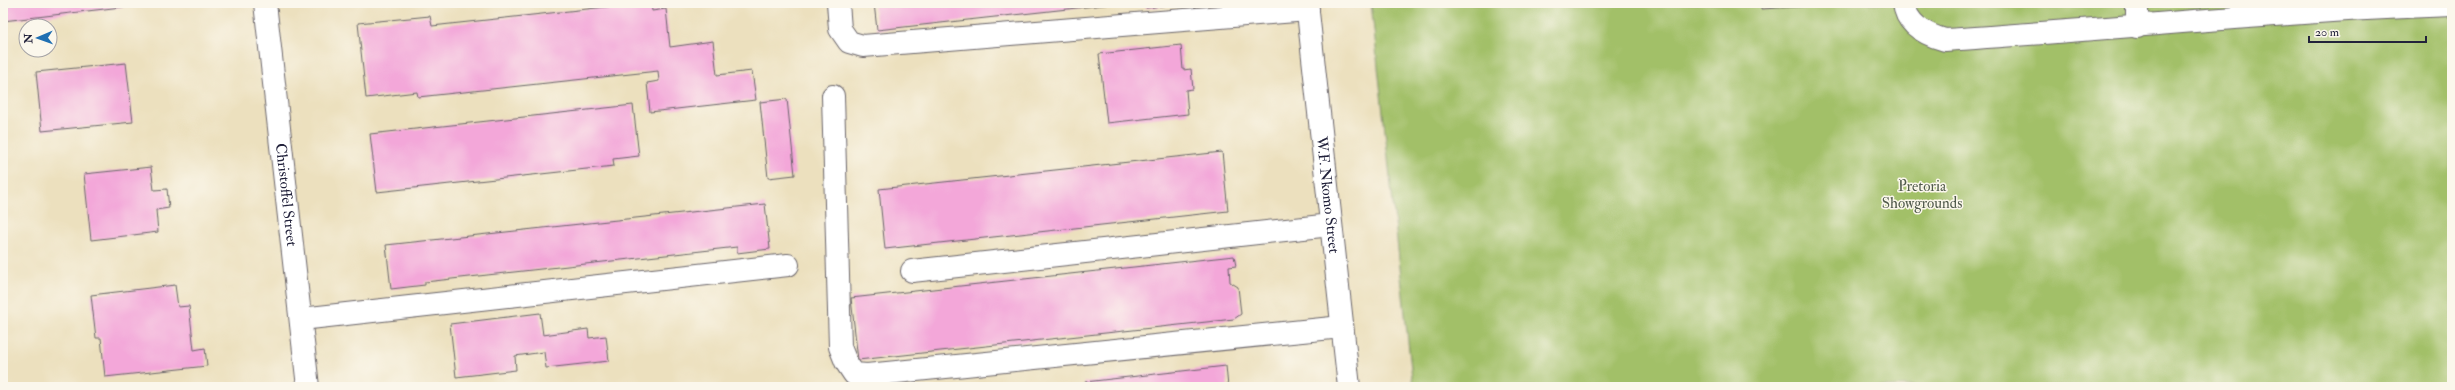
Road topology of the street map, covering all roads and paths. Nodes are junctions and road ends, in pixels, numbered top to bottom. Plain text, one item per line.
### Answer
1 (265, 3) edge
2 (838, 3) edge
3 (1904, 3) edge
4 (2137, 3) edge
5 (2452, 5) edge
6 (1307, 6) edge
7 (2359, 6) edge
8 (2137, 27) junction
9 (833, 96) dead end
10 (1332, 225) junction
11 (788, 265) dead end
12 (912, 271) dead end
13 (301, 320) junction
14 (1342, 326) junction
15 (308, 387) edge
16 (1349, 387) edge

1 - 13 street, Christoffel Street
2 - 6 street
3 - 8 street
4 - 8 street
5 - 7 street
6 - 10 street, W.F. Nkomo Street
7 - 8 street
9 - 14 street
10 - 12 street
10 - 14 street, W.F. Nkomo Street
11 - 13 street
13 - 15 street, Christoffel Street
14 - 16 street, W.F. Nkomo Street

